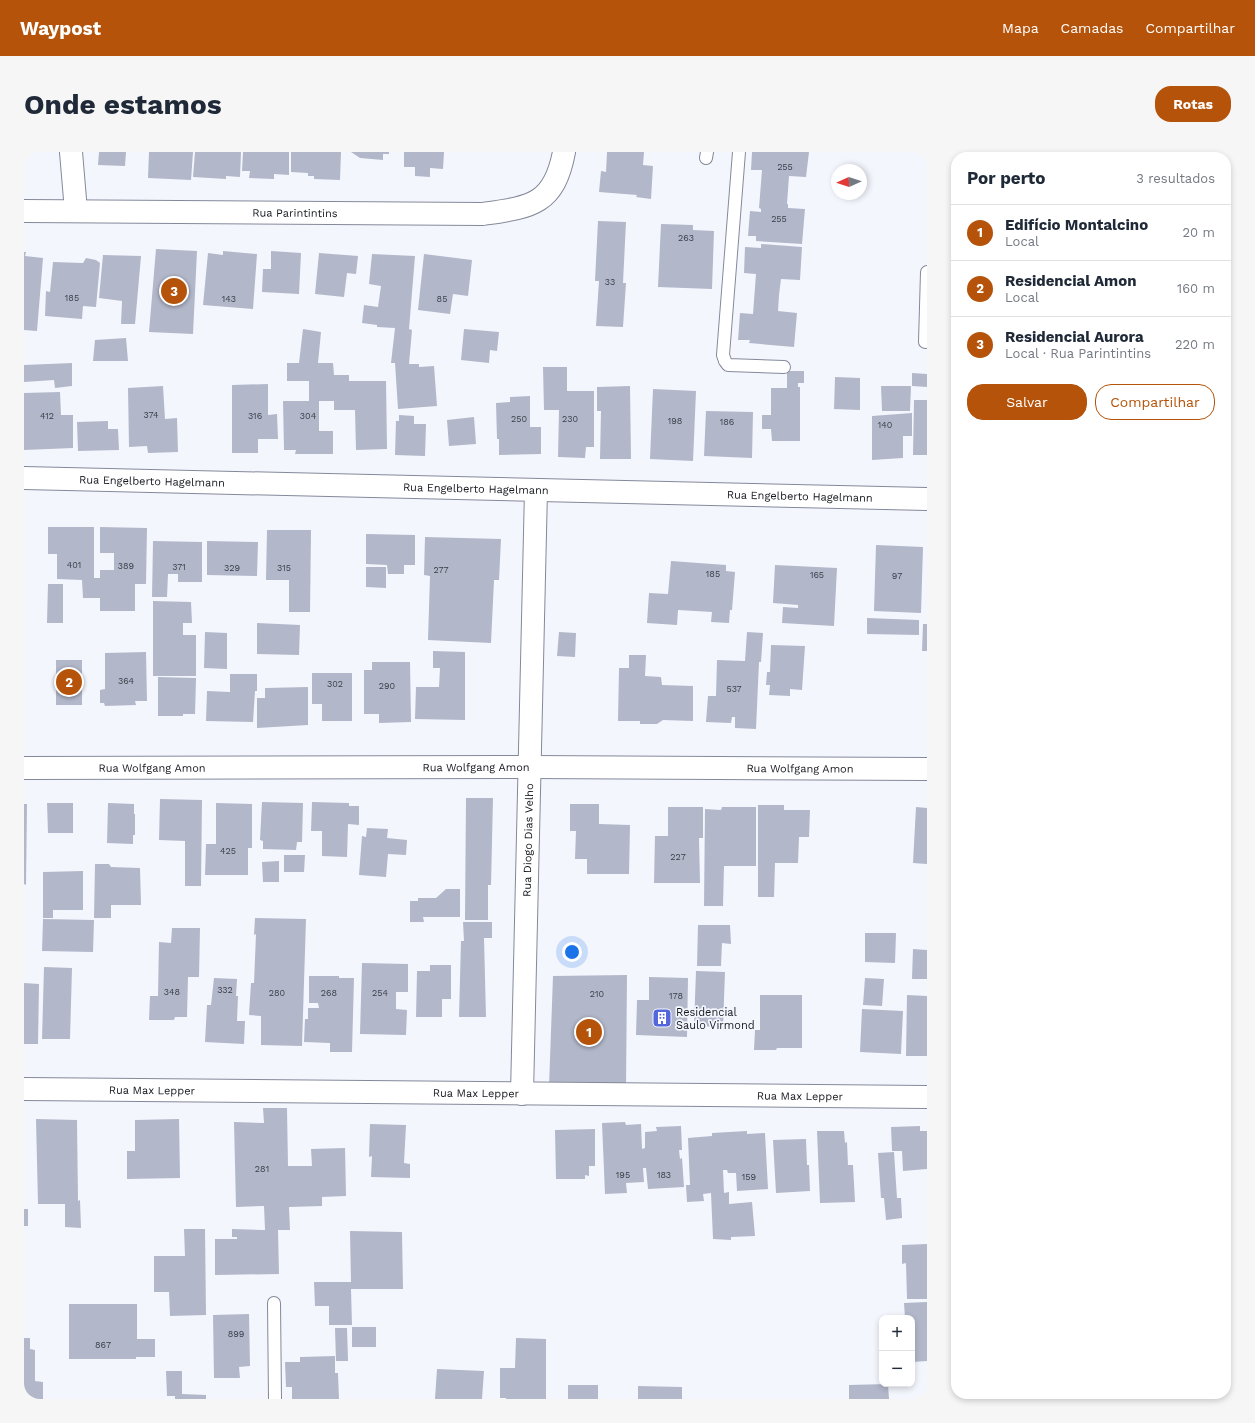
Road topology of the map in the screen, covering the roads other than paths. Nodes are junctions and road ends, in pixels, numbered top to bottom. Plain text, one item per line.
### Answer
1 (71, 152) edge
2 (564, 152) edge
3 (739, 152) edge
4 (24, 211) edge
5 (76, 211) junction
6 (927, 272) edge
7 (924, 342) dead end
8 (784, 367) dead end
9 (24, 478) edge
10 (536, 490) junction
11 (927, 499) edge
12 (529, 767) junction
13 (24, 768) edge
14 (927, 769) edge
15 (24, 1089) edge
16 (522, 1094) junction
17 (927, 1097) edge
18 (274, 1303) dead end
19 (275, 1399) edge

1 - 5 street
2 - 5 street, Rua Parintintins
3 - 8 lane
4 - 5 street, Rua Parintintins
6 - 7 lane
9 - 10 street, Rua Engelberto Hagelmann
10 - 11 street, Rua Engelberto Hagelmann
10 - 12 street, Rua Diogo Dias Velho
12 - 13 street, Rua Wolfgang Amon
12 - 14 street, Rua Wolfgang Amon
12 - 16 street, Rua Diogo Dias Velho
15 - 16 street, Rua Max Lepper
16 - 17 street, Rua Max Lepper
18 - 19 lane

